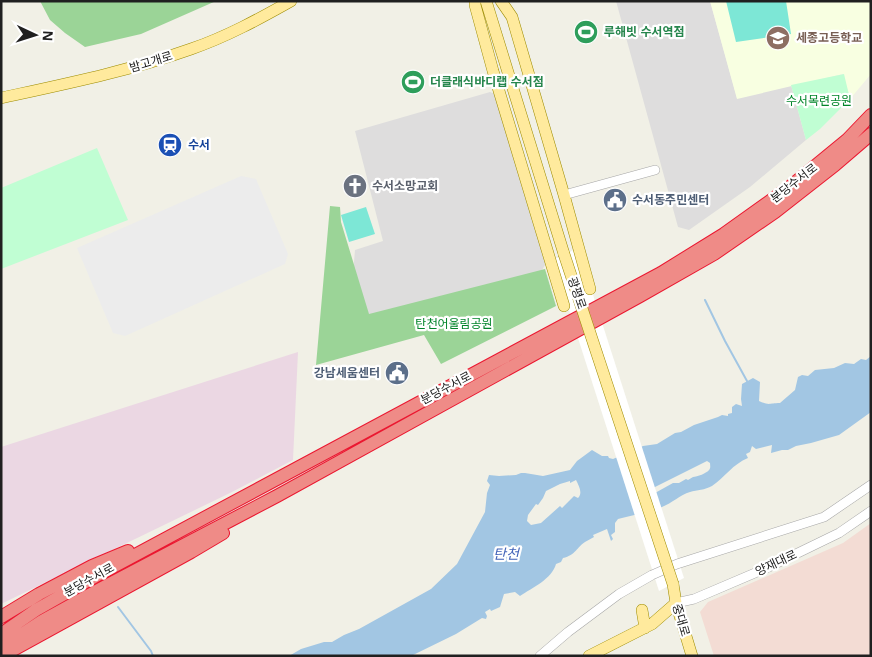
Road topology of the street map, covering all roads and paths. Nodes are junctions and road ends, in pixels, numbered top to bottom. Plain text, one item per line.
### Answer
1 (291, 1) edge
2 (475, 1) edge
3 (486, 1) edge
4 (501, 1) edge
5 (1, 98) edge
6 (871, 115) edge
7 (871, 134) edge
8 (655, 170) dead end
9 (564, 195) junction
10 (580, 250) junction
11 (553, 269) junction
12 (590, 289) dead end
13 (564, 306) dead end
14 (871, 485) edge
15 (276, 496) junction
16 (871, 511) edge
17 (94, 571) junction
18 (673, 584) joint
19 (676, 603) junction
20 (642, 610) dead end
21 (1, 617) edge
22 (645, 628) junction
23 (1, 634) edge
24 (1, 648) edge
25 (2, 656) edge
26 (540, 656) edge
27 (589, 656) edge
28 (692, 656) edge

1 - 5 main road, 밤고개로
2 - 11 main road
3 - 18 main road, 광평로, bridge
4 - 9 main road
6 - 17 highway, 분당수서로
7 - 15 highway, 분당수서로
8 - 9 street
9 - 10 main road
10 - 11 main road
10 - 12 main road
11 - 13 main road
14 - 26 street
15 - 24 highway, 분당수서로
15 - 25 highway
16 - 19 street, 양재대로
17 - 21 highway
17 - 23 highway, 분당수서로
18 - 19 main road, 중대로
19 - 22 main road
19 - 28 main road, 중대로
20 - 22 main road
22 - 27 main road

